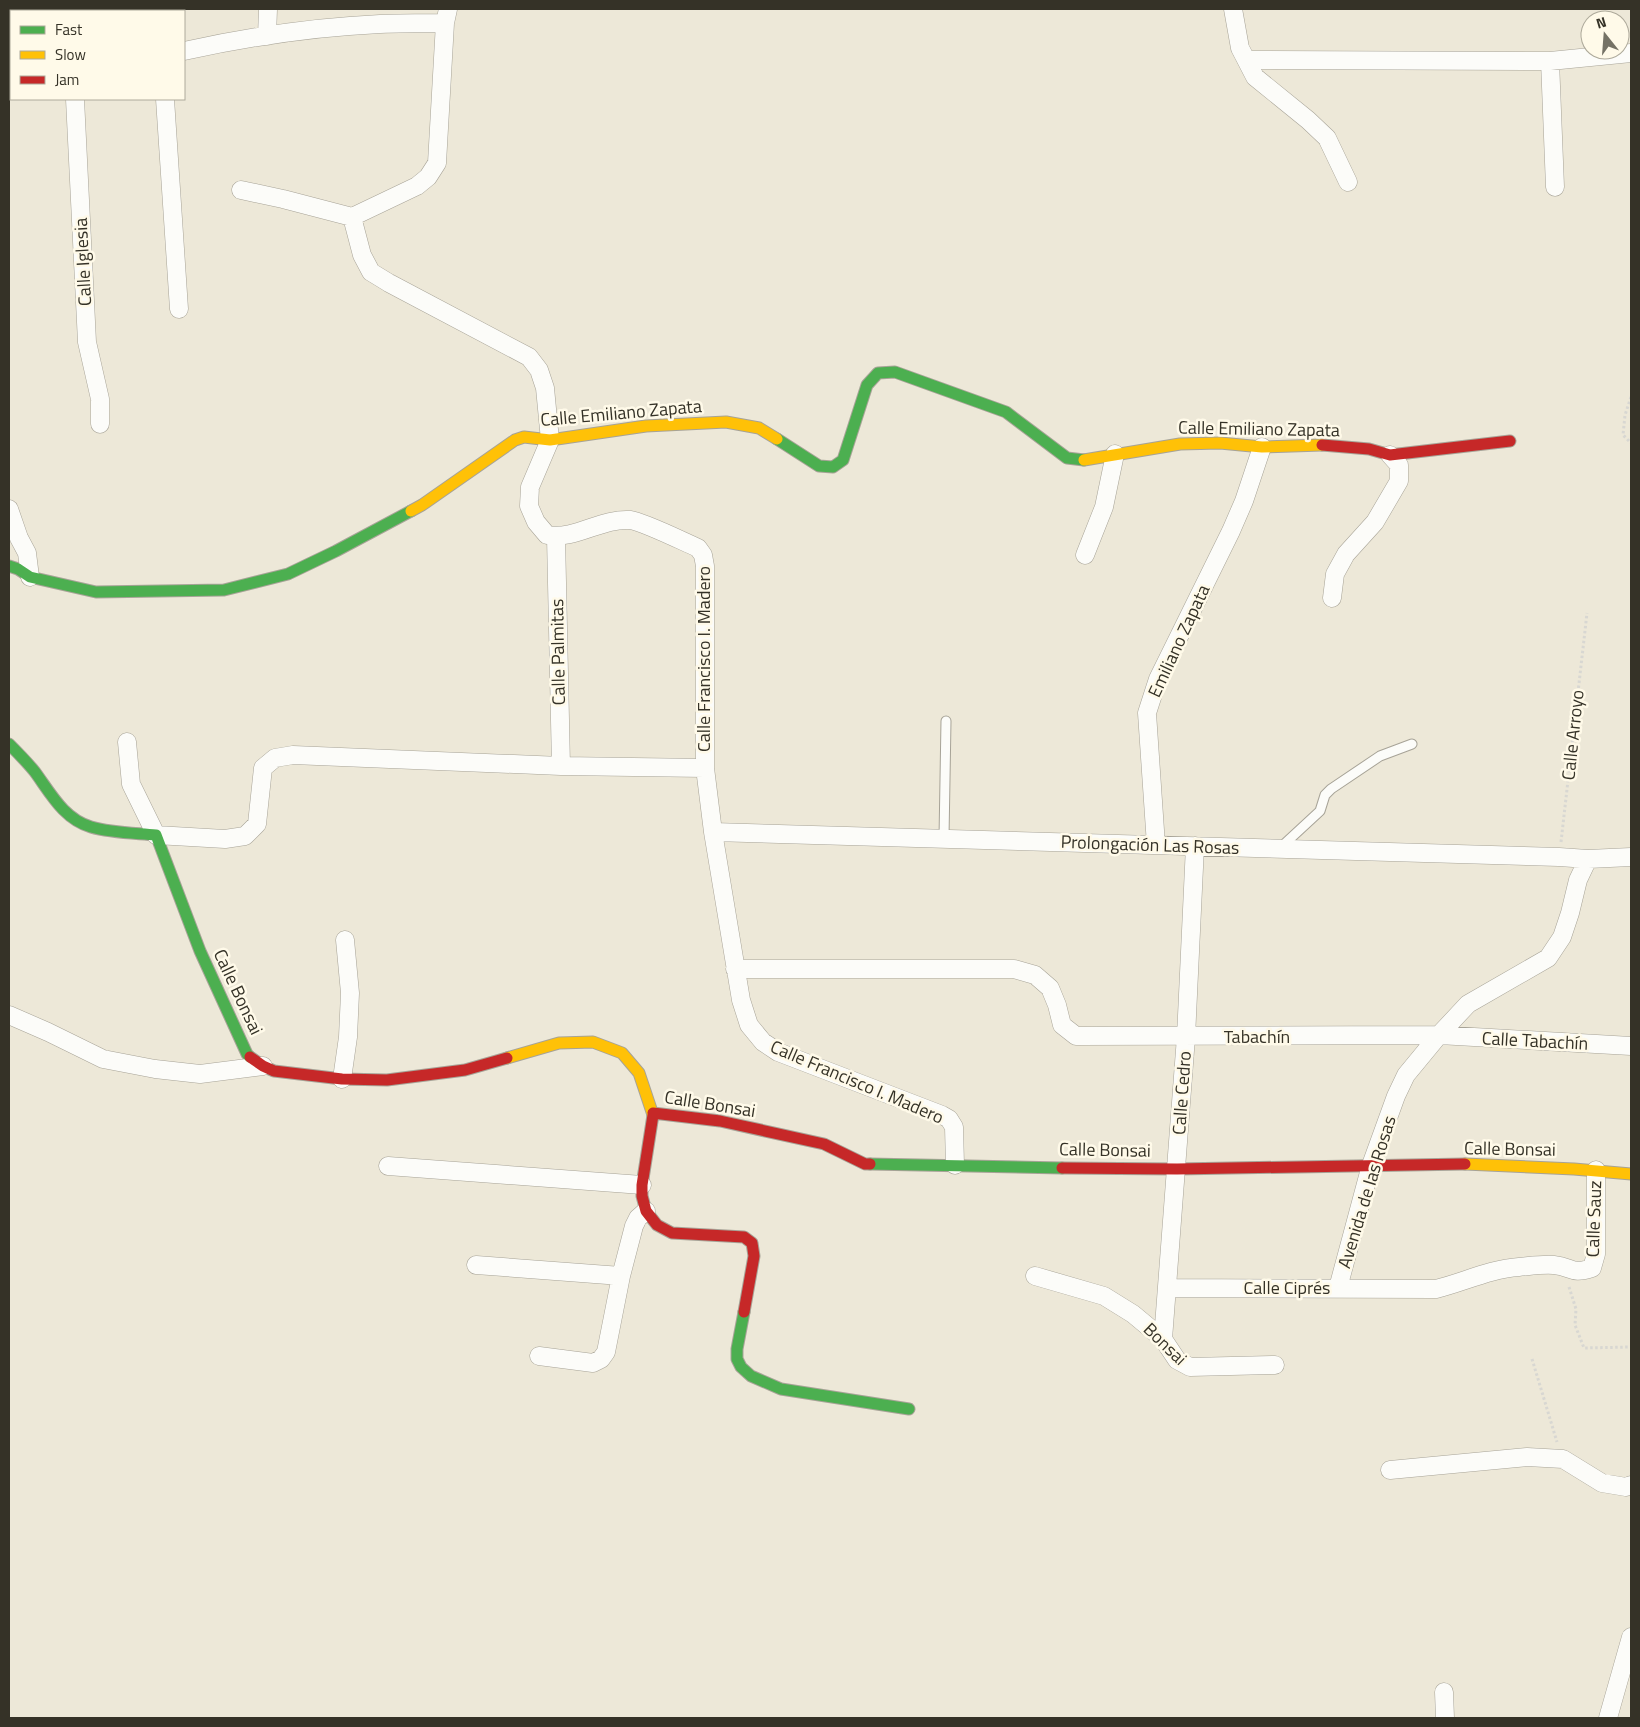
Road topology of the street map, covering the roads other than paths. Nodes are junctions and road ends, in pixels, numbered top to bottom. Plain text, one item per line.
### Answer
1 (268, 9) edge
2 (1233, 9) edge
3 (446, 16) edge
4 (267, 36) junction
5 (185, 50) edge
6 (1631, 53) edge
7 (1247, 60) junction
8 (1550, 61) junction
9 (75, 100) edge
10 (165, 100) edge
11 (1348, 182) dead end
12 (1555, 187) dead end
13 (242, 190) dead end
14 (352, 216) junction
15 (179, 309) dead end
16 (100, 424) dead end
17 (550, 440) junction
18 (1510, 441) dead end
19 (1262, 447) junction
20 (1115, 454) junction
21 (1390, 456) junction
22 (9, 509) edge
23 (556, 537) junction
24 (1086, 555) dead end
25 (9, 566) edge
26 (30, 577) junction
27 (1332, 598) dead end
28 (946, 721) dead end
29 (127, 742) dead end
30 (9, 744) edge
31 (1412, 744) dead end
32 (561, 766) junction
33 (705, 768) junction
34 (713, 832) junction
35 (156, 835) junction
36 (944, 838) junction
37 (1156, 845) junction
38 (1195, 846) junction
39 (1280, 848) junction
40 (1631, 857) edge
41 (1588, 860) junction
42 (345, 940) dead end
43 (735, 969) junction
44 (9, 1015) edge
45 (1439, 1035) junction
46 (1186, 1037) junction
47 (1631, 1046) edge
48 (262, 1066) junction
49 (342, 1079) junction
50 (653, 1113) junction
51 (955, 1165) junction
52 (1371, 1165) junction
53 (388, 1166) dead end
54 (1176, 1169) junction
55 (1596, 1170) junction
56 (1631, 1174) edge
57 (642, 1185) junction
58 (646, 1211) junction
59 (476, 1265) dead end
60 (1592, 1268) joint
61 (621, 1276) junction
62 (1035, 1276) dead end
63 (1168, 1288) junction
64 (1338, 1288) junction
65 (1163, 1339) junction
66 (539, 1356) dead end
67 (1275, 1365) dead end
68 (909, 1409) dead end
69 (1390, 1470) dead end
70 (1631, 1485) edge
71 (1631, 1637) edge
72 (1444, 1692) dead end
73 (1445, 1718) edge
74 (1608, 1718) edge

1 - 4 street
2 - 7 street
3 - 4 street
3 - 14 street
4 - 5 street
6 - 8 street
7 - 8 street
7 - 11 street
8 - 12 street
9 - 16 street, Calle Iglesia
10 - 15 street
13 - 14 street
14 - 17 street
17 - 20 street, Calle Emiliano Zapata
17 - 23 street
17 - 26 street, Calle Emiliano Zapata
18 - 21 street, Calle Emiliano Zapata
19 - 20 street, Calle Emiliano Zapata
19 - 21 street, Calle Emiliano Zapata
19 - 37 street, Emiliano Zapata
20 - 24 street
21 - 27 street
22 - 26 street
23 - 32 street, Calle Palmitas
23 - 33 street, Calle Francisco I. Madero
25 - 26 street, Calle Emiliano Zapata
28 - 36 lane
29 - 35 street
30 - 35 street
31 - 39 lane
32 - 33 street
32 - 35 street
33 - 34 street, Calle Francisco I. Madero
34 - 36 street, Prolongación Las Rosas
34 - 43 street, Calle Francisco I. Madero
35 - 48 street, Calle Bonsai
36 - 37 street, Prolongación Las Rosas
37 - 38 street, Prolongación Las Rosas
38 - 39 street, Prolongación Las Rosas
38 - 46 street, Calle Cedro
39 - 41 street, Prolongación Las Rosas
40 - 41 street
41 - 45 street, Avenida de las Rosas
42 - 49 street
43 - 46 street, Tabachín
43 - 51 street, Calle Francisco I. Madero
44 - 48 street
45 - 46 street, Tabachín
45 - 47 street, Calle Tabachín
45 - 52 street, Avenida de las Rosas
46 - 54 street, Calle Cedro
48 - 49 street, Calle Bonsai
49 - 50 street, Calle Bonsai
50 - 51 street, Calle Bonsai
50 - 57 street
51 - 54 street, Calle Bonsai
52 - 54 street, Calle Bonsai
52 - 55 street, Calle Bonsai
52 - 64 street, Avenida de las Rosas
53 - 57 street
54 - 63 street, Calle Cedro
55 - 56 street, Calle Bonsai
55 - 60 street, Calle Sauz
57 - 58 street
58 - 61 street
58 - 68 street
59 - 61 street
60 - 64 street, Calle Ciprés
61 - 66 street
62 - 65 street, Bonsai
63 - 64 street, Calle Ciprés
63 - 65 street, Calle Cedro
65 - 67 street, Bonsai
69 - 70 street
71 - 74 street
72 - 73 street

